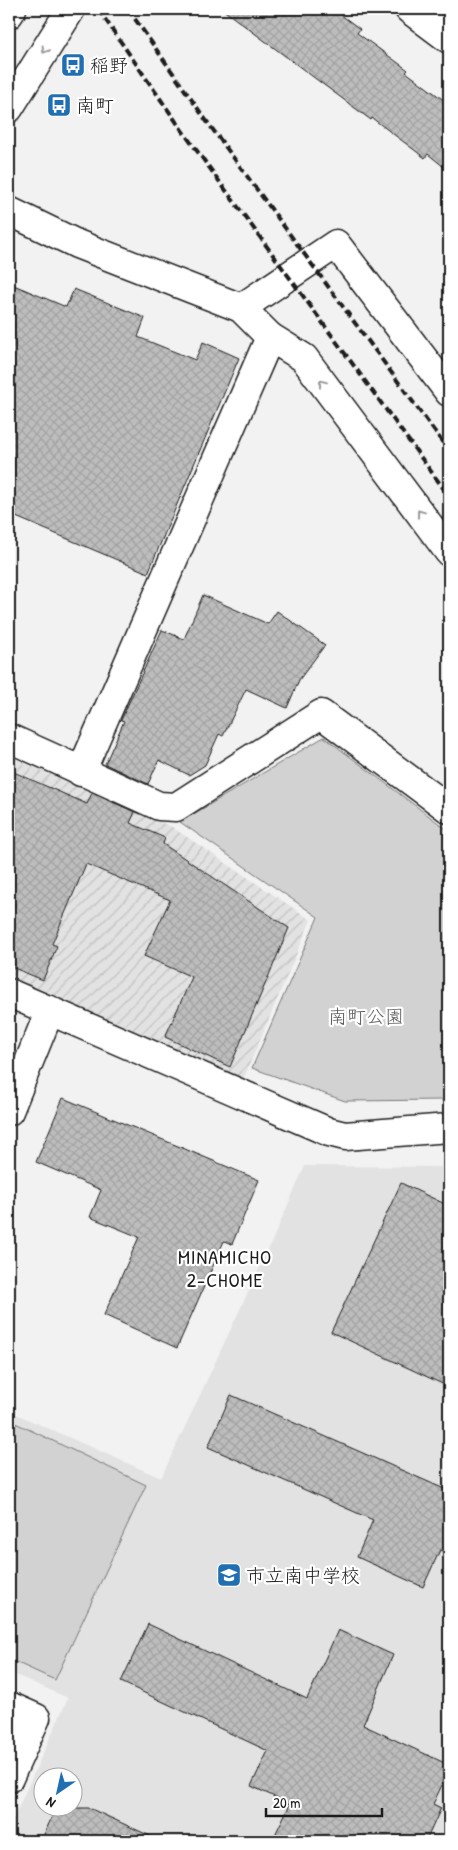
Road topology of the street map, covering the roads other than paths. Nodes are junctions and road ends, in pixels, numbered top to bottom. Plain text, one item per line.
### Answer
1 (12, 9) edge
2 (71, 9) edge
3 (409, 9) edge
4 (9, 14) edge
5 (449, 39) edge
6 (9, 108) edge
7 (9, 211) edge
8 (241, 308) junction
9 (270, 337) junction
10 (449, 392) edge
11 (449, 552) edge
12 (9, 738) edge
13 (81, 772) junction
14 (449, 809) edge
15 (9, 993) edge
16 (50, 1010) junction
17 (9, 1111) edge
18 (449, 1128) edge
19 (9, 1706) edge
20 (9, 1778) edge

1 - 4 street
2 -> 6 street
3 - 5 street
7 - 8 street
8 - 9 street
8 - 10 street
11 -> 9 street
9 - 13 street
12 - 13 street
13 - 14 street
15 - 16 street
16 - 17 street
16 - 18 street
19 - 20 street

